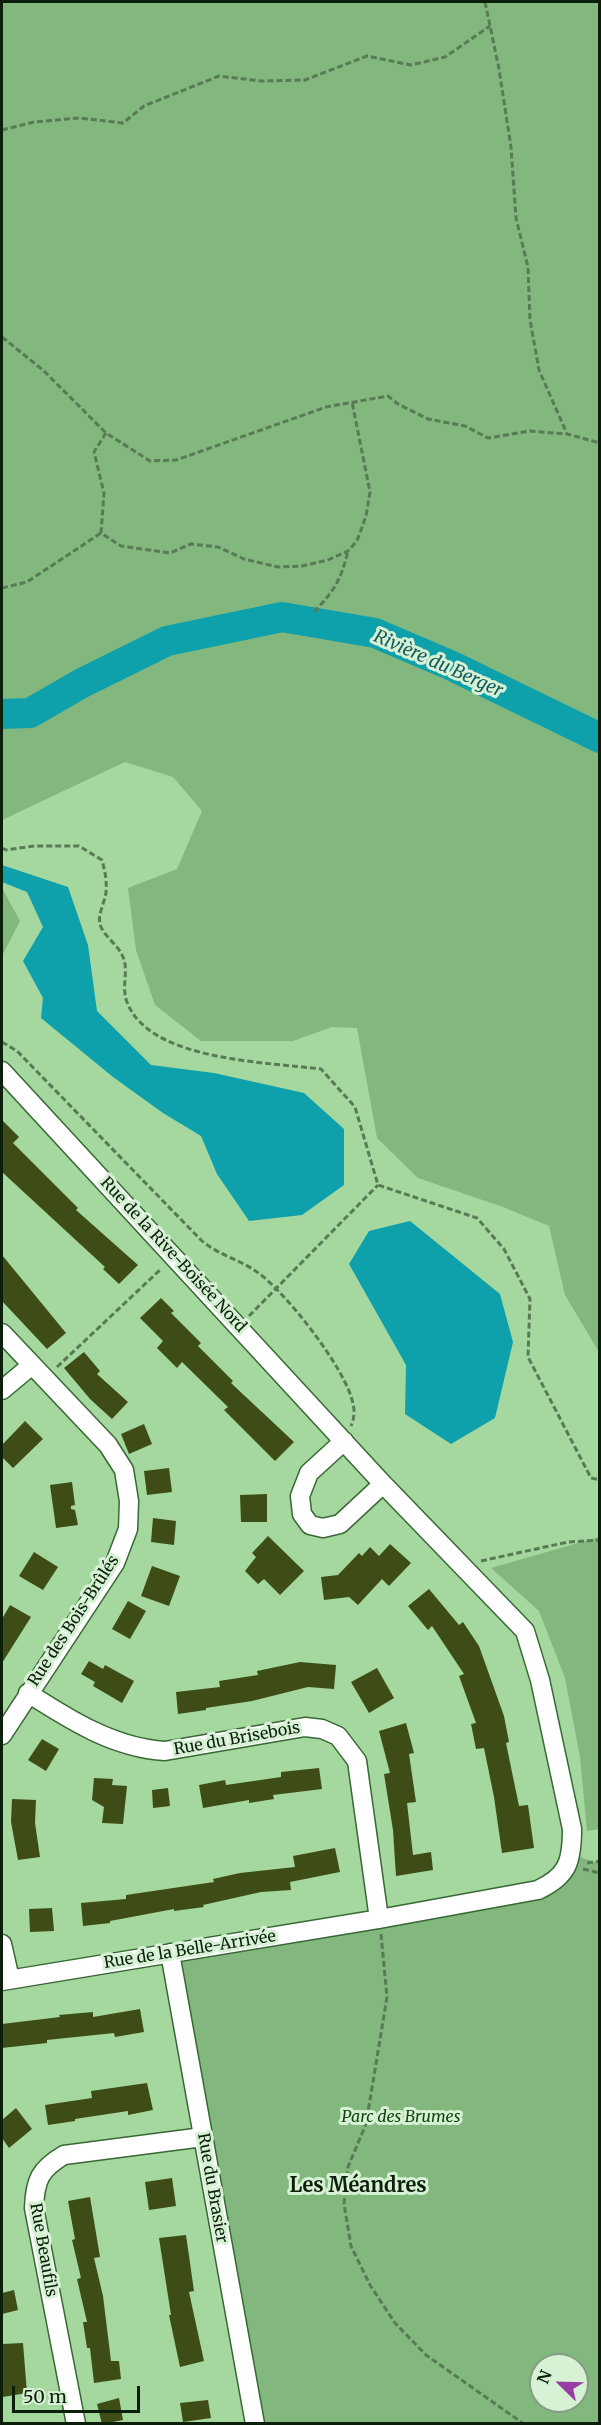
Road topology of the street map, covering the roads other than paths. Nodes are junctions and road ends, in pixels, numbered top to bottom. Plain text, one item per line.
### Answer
1 (2, 1071) edge
2 (2, 1333) edge
3 (38, 1372) junction
4 (2, 1390) edge
5 (344, 1440) junction
6 (383, 1484) junction
7 (28, 1693) junction
8 (2, 1735) edge
9 (380, 1919) junction
10 (2, 1944) edge
11 (170, 1953) junction
12 (6, 1980) edge
13 (203, 2138) junction
14 (76, 2424) edge
15 (255, 2424) edge

1 - 5 street, Rue de la Rive-Boisée Nord
2 - 3 street, Rue des Bois-Brûlés
3 - 4 street
3 - 7 street, Rue des Bois-Brûlés
5 - 6 street, Rue de la Rive-Boisée Nord
5 - 6 street
6 - 9 street, Rue de la Rive-Boisée Nord
7 - 8 street, Rue des Bois-Brûlés
7 - 9 street, Rue du Brisebois
9 - 11 street, Rue de la Belle-Arrivée
10 - 12 street
11 - 12 street, Rue de la Belle-Arrivée
11 - 13 street, Rue du Brasier
13 - 14 street, Rue Beaufils
13 - 15 street, Rue du Brasier

